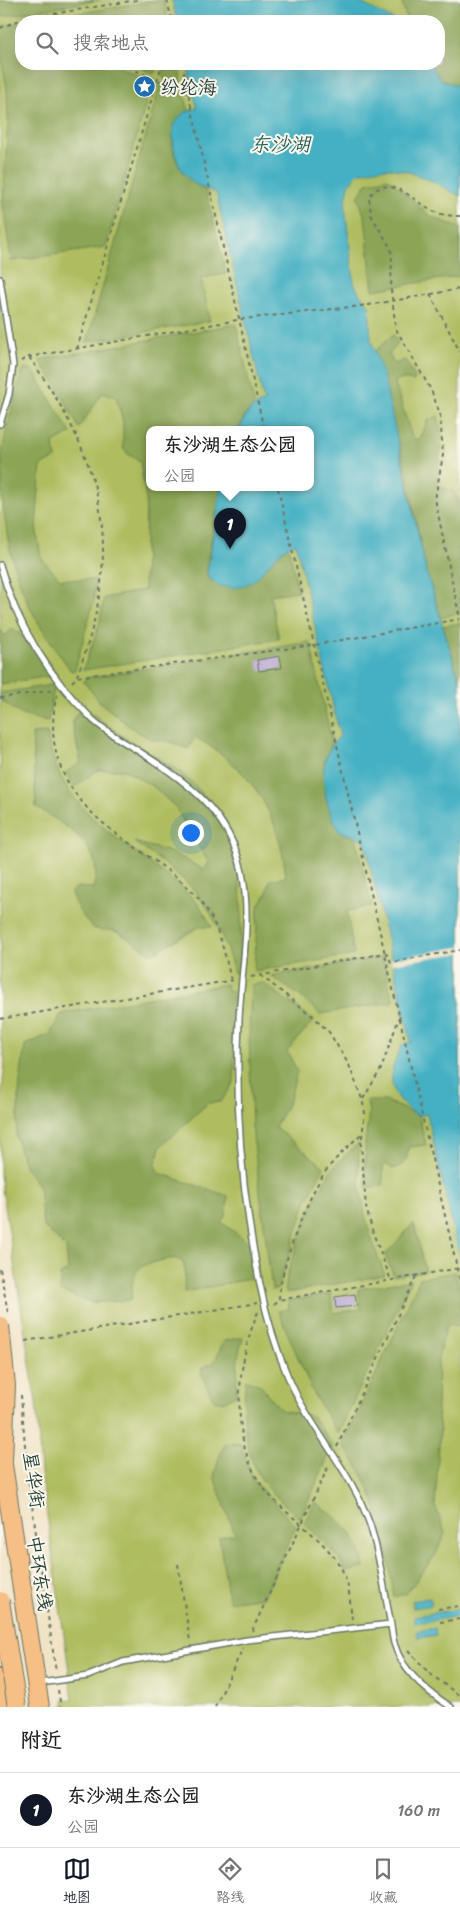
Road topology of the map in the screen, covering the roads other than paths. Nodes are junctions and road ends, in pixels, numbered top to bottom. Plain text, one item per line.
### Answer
1 (0, 279) edge
2 (0, 287) edge
3 (0, 424) edge
4 (0, 565) edge
5 (4, 1322) edge
6 (0, 1377) edge
7 (1, 1453) edge
8 (0, 1601) edge
9 (391, 1624) junction
10 (0, 1662) edge
11 (0, 1677) edge
12 (41, 1683) junction
13 (5, 1707) edge
14 (19, 1707) edge
15 (40, 1707) edge
16 (45, 1707) edge
17 (451, 1707) edge

1 - 2 lane
2 - 3 lane
4 - 9 lane
5 - 7 highway, 中环东线, bridge
6 - 12 main road, 星华街
7 - 15 highway, 中环东线
8 - 14 highway, bridge
9 - 12 lane
9 - 17 lane
10 - 14 main road
11 - 13 main road
12 - 16 main road, 星华街

